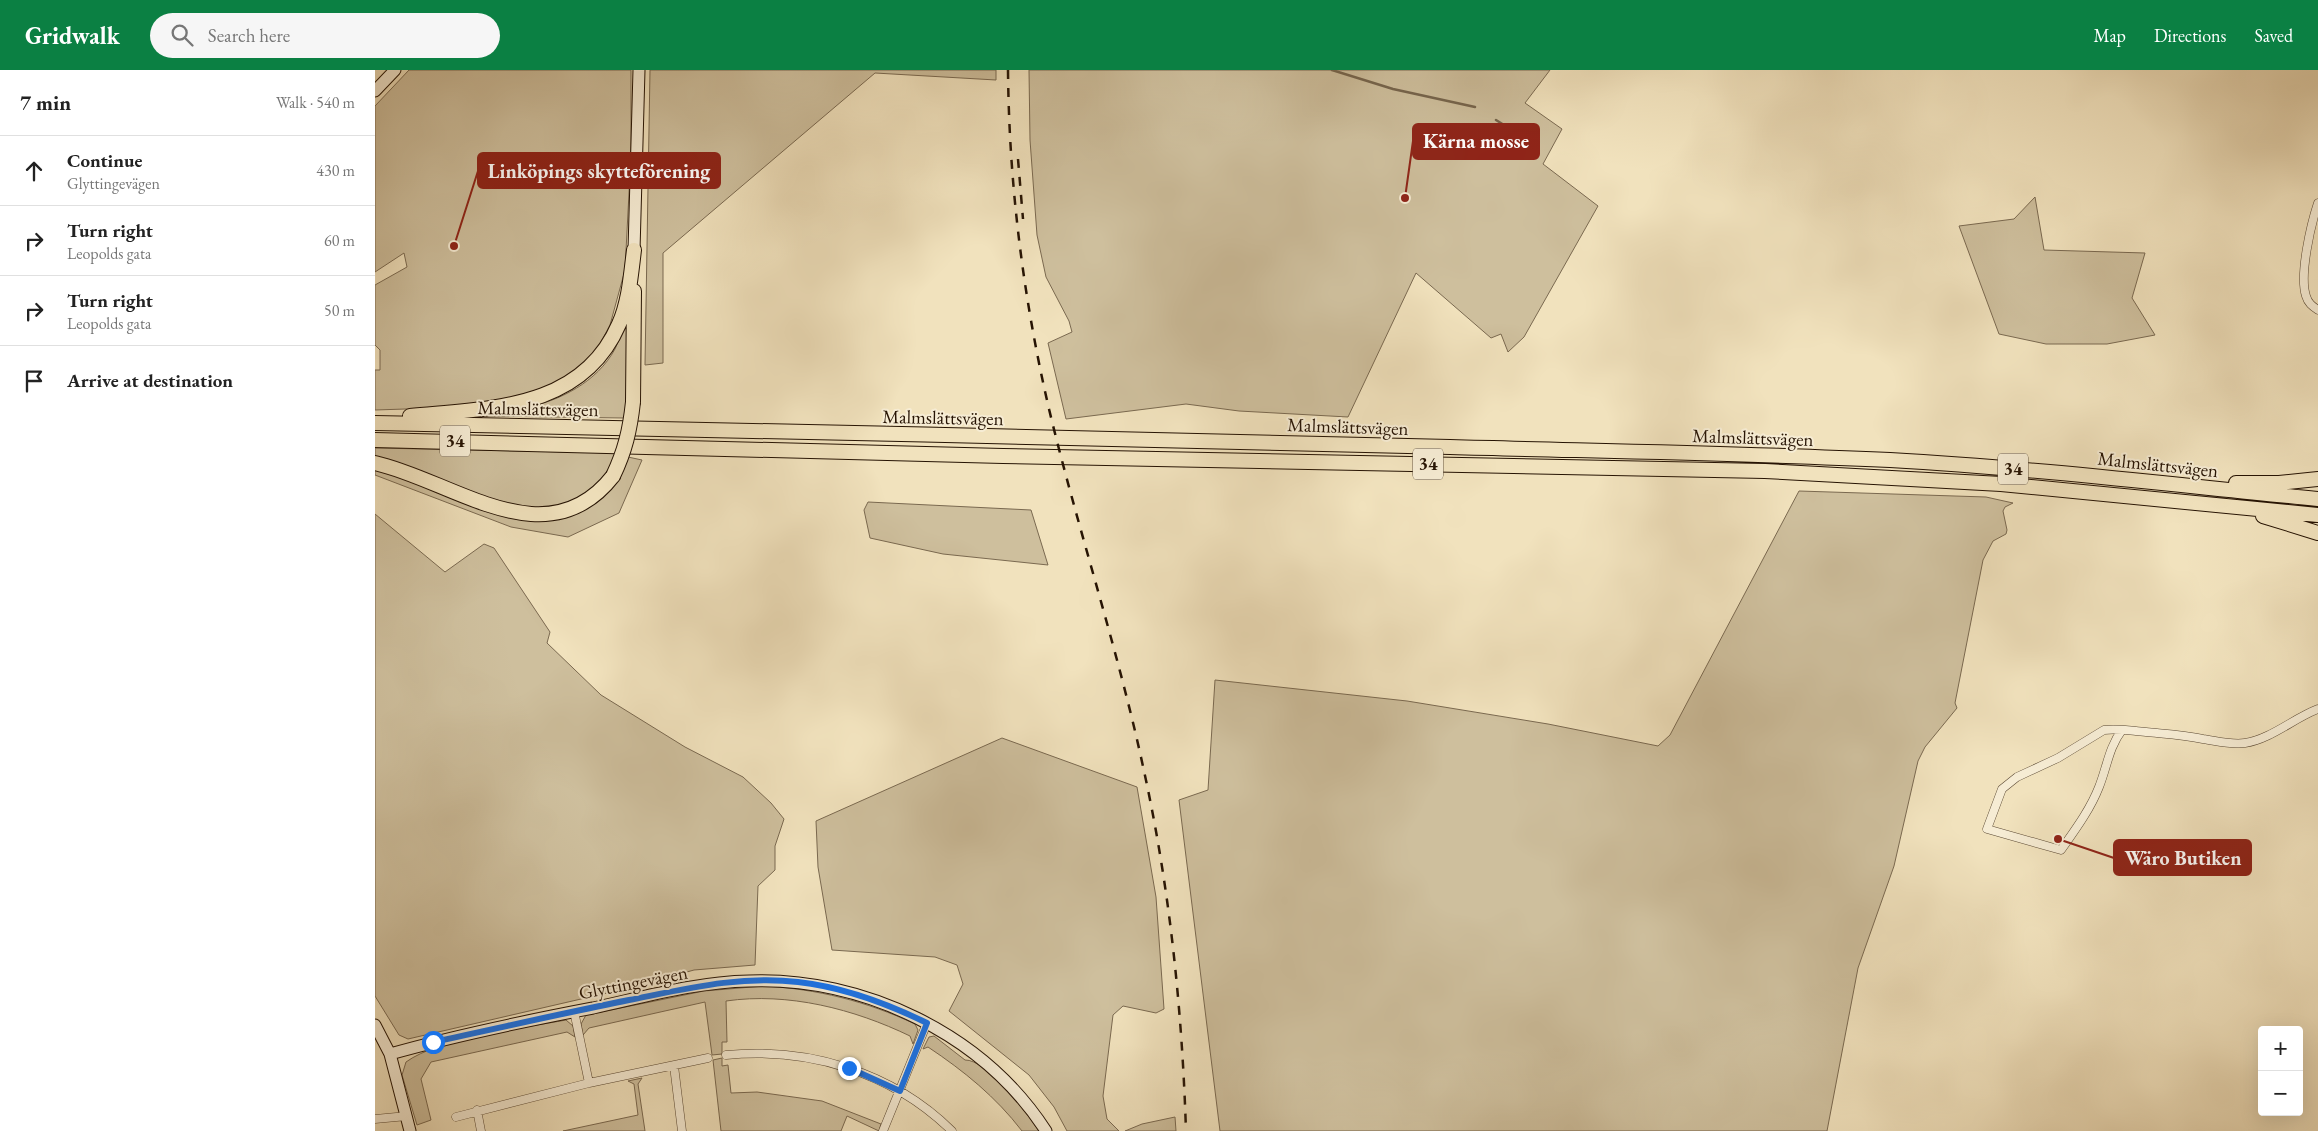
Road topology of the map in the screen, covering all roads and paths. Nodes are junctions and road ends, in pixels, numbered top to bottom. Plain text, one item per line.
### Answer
1 (395, 70) edge
2 (639, 70) edge
3 (375, 91) edge
4 (2318, 203) edge
5 (634, 250) junction
6 (2318, 310) edge
7 (375, 422) edge
8 (375, 440) edge
9 (375, 463) edge
10 (2318, 479) edge
11 (2169, 484) junction
12 (2318, 499) edge
13 (2226, 506) junction
14 (2318, 516) edge
15 (2318, 533) edge
16 (2318, 709) edge
17 (2122, 730) junction
18 (574, 1011) junction
19 (927, 1023) junction
20 (375, 1024) edge
21 (390, 1054) junction
22 (726, 1054) dead end
23 (708, 1058) dead end
24 (674, 1066) junction
25 (589, 1083) junction
26 (900, 1091) junction
27 (477, 1110) junction
28 (407, 1116) junction
29 (456, 1117) dead end
30 (375, 1119) edge
31 (410, 1131) edge
32 (481, 1131) edge
33 (682, 1131) edge
34 (883, 1131) edge
35 (953, 1131) edge
36 (1046, 1131) edge

1 - 3 street
2 - 5 street
4 - 6 street
5 - 7 highway
5 - 9 highway, bridge
7 - 11 highway, Malmslättsvägen / 34
8 - 13 highway, Malmslättsvägen / 34
10 - 11 highway
11 - 12 highway, Malmslättsvägen / 34
13 - 14 highway, Malmslättsvägen / 34
13 - 15 highway
16 - 17 street
17 - 17 street
18 - 19 street, Glyttingevägen
18 - 21 street, Glyttingevägen
18 - 25 street
19 - 26 street
19 - 36 street, Glyttingevägen
20 - 21 street
21 - 28 street
22 - 26 street
23 - 24 street
24 - 25 street
24 - 33 street
25 - 27 street
26 - 34 street
26 - 35 street
27 - 29 street
27 - 32 street
28 - 30 street
28 - 31 street

